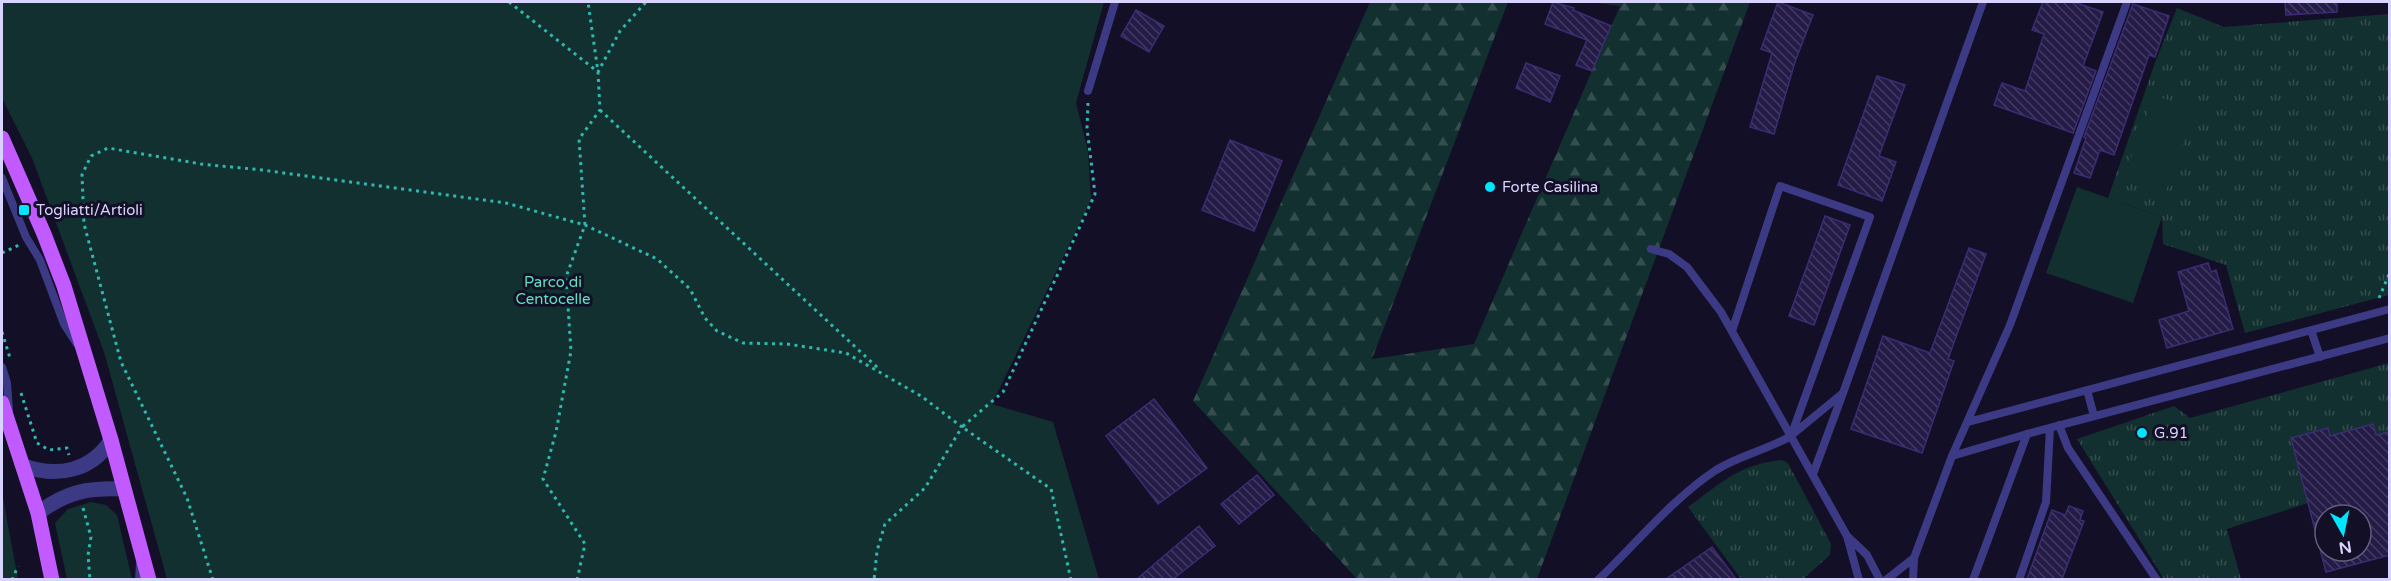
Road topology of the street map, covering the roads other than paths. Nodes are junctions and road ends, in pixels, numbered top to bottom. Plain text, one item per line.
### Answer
1 (1115, 2) edge
2 (1983, 2) edge
3 (2127, 2) edge
4 (1088, 91) road end
5 (2, 138) edge
6 (2, 178) edge
7 (1651, 249) dead end
8 (2390, 309) edge
9 (2312, 330) junction
10 (1732, 331) junction
11 (2390, 338) edge
12 (84, 352) junction
13 (2320, 357) junction
14 (2, 367) edge
15 (2087, 390) junction
16 (1843, 393) junction
17 (2, 403) edge
18 (2094, 416) junction
19 (1968, 422) junction
20 (8, 423) junction
21 (2059, 425) junction
22 (2050, 428) junction
23 (2027, 434) junction
24 (1791, 436) junction
25 (111, 440) junction
26 (1952, 456) junction
27 (24, 466) junction
28 (1813, 474) junction
29 (124, 489) junction
30 (38, 513) junction
31 (1847, 536) junction
32 (140, 552) junction
33 (1914, 558) junction
34 (52, 579) edge
35 (139, 579) edge
36 (149, 579) edge
37 (1598, 579) edge
38 (1859, 579) edge
39 (1880, 579) edge
40 (1886, 579) edge
41 (1913, 579) edge
42 (1972, 579) edge
43 (2019, 579) edge
44 (2157, 579) edge

1 - 4 lane
2 - 16 lane
3 - 19 lane
5 - 12 main road
6 - 12 lane
7 - 10 lane
8 - 9 lane
9 - 13 lane
9 - 15 lane
10 - 24 lane
10 - 24 lane
11 - 13 lane
12 - 25 main road
13 - 18 lane
14 - 20 lane
15 - 18 lane
15 - 19 lane
16 - 24 lane
16 - 28 lane
17 - 20 main road
18 - 21 lane
19 - 26 lane
20 - 27 main road
21 - 22 lane
21 - 44 lane
22 - 23 lane
22 - 43 lane
23 - 26 lane
23 - 42 lane
24 - 28 lane
24 - 37 lane
25 - 27 street
25 - 29 main road
26 - 33 lane
27 - 30 main road
28 - 31 lane
29 - 30 street
29 - 32 main road
30 - 34 main road
31 - 38 lane
31 - 39 lane
32 - 35 lane
32 - 36 main road
33 - 40 lane
33 - 41 lane

